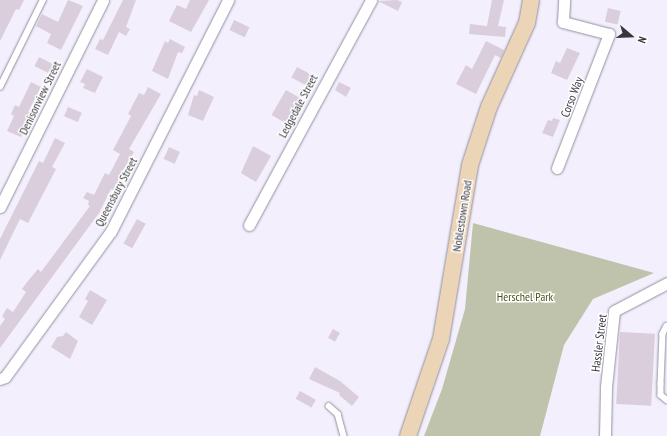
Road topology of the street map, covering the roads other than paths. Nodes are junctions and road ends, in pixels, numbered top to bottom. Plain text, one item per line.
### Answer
1 (43, 0) edge
2 (103, 0) edge
3 (228, 0) edge
4 (371, 0) edge
5 (531, 0) edge
6 (564, 0) edge
7 (0, 87) edge
8 (557, 168) dead end
9 (0, 207) edge
10 (249, 225) dead end
11 (667, 283) edge
12 (667, 326) edge
13 (0, 379) edge
14 (667, 400) edge
15 (329, 406) dead end
16 (344, 436) edge
17 (408, 436) edge
18 (605, 436) edge

1 - 7 lane
2 - 9 street, Denisonview Street
3 - 13 street, Queensbury Street
4 - 10 street, Ledgedale Street
5 - 17 main road, Noblestown Road
6 - 8 street, Corso Way
11 - 18 street, Hassler Street
12 - 14 lane
15 - 16 lane

